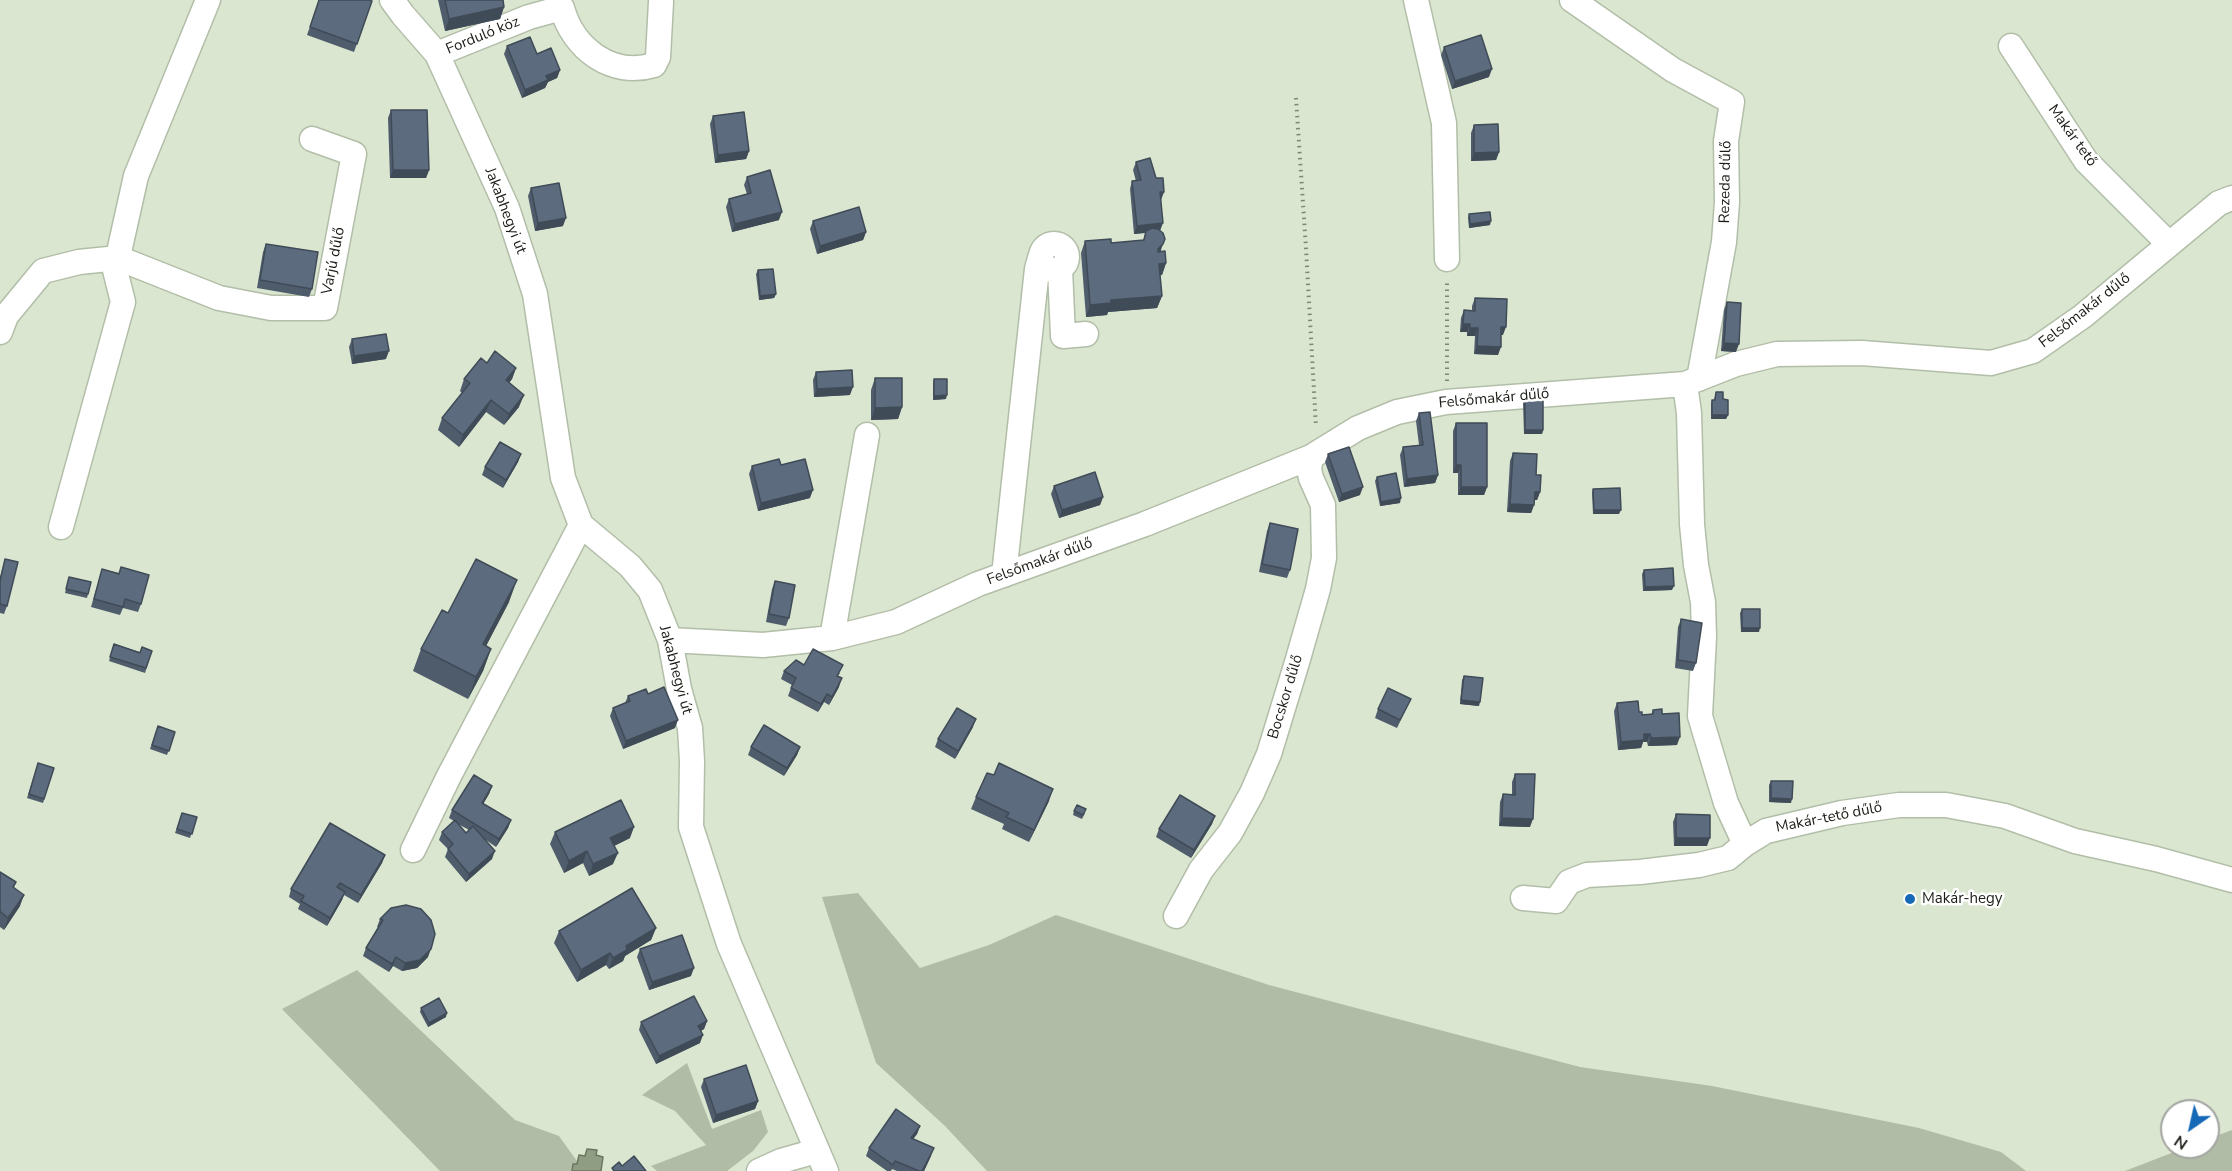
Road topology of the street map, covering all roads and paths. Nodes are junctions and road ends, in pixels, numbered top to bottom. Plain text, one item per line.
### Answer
1 (208, 0) edge
2 (392, 0) edge
3 (1416, 0) edge
4 (1572, 0) edge
5 (661, 2) dead end
6 (2011, 45) dead end
7 (437, 54) junction
8 (1296, 98) dead end
9 (312, 139) dead end
10 (2232, 198) edge
11 (2169, 244) junction
12 (118, 258) junction
13 (1447, 259) joint
14 (0, 332) edge
15 (1086, 334) dead end
16 (1692, 381) junction
17 (1446, 402) junction
18 (867, 435) dead end
19 (1311, 457) junction
20 (581, 525) junction
21 (61, 527) dead end
22 (1004, 575) junction
23 (832, 638) junction
24 (670, 640) junction
25 (1745, 844) junction
26 (413, 850) dead end
27 (2232, 880) edge
28 (1523, 898) dead end
29 (1176, 916) dead end
30 (821, 1161) edge
31 (759, 1171) edge

1 - 12 street
2 - 7 street, Jakabhegyi út
3 - 13 street
4 - 16 street, Rezeda dűlő
5 - 7 street, Forduló köz
6 - 11 street, Makár tető
7 - 20 street, Jakabhegyi út
8 - 19 path
9 - 12 street, Varjú dűlő
10 - 11 street, Felsőmakár dűlő
11 - 16 street, Felsőmakár dűlő
12 - 14 street, Varjú dűlő
12 - 21 street
13 - 17 path
15 - 22 street
16 - 17 street, Felsőmakár dűlő
16 - 25 street
17 - 19 street, Felsőmakár dűlő
18 - 23 street
19 - 22 street, Felsőmakár dűlő
19 - 29 street, Bocskor dűlő
20 - 24 street, Jakabhegyi út
20 - 26 street
22 - 23 street, Felsőmakár dűlő
23 - 24 street, Felsőmakár dűlő
24 - 30 street, Jakabhegyi út
25 - 27 street, Makár-tető dűlő
25 - 28 street, Makár-tető dűlő
30 - 31 street

